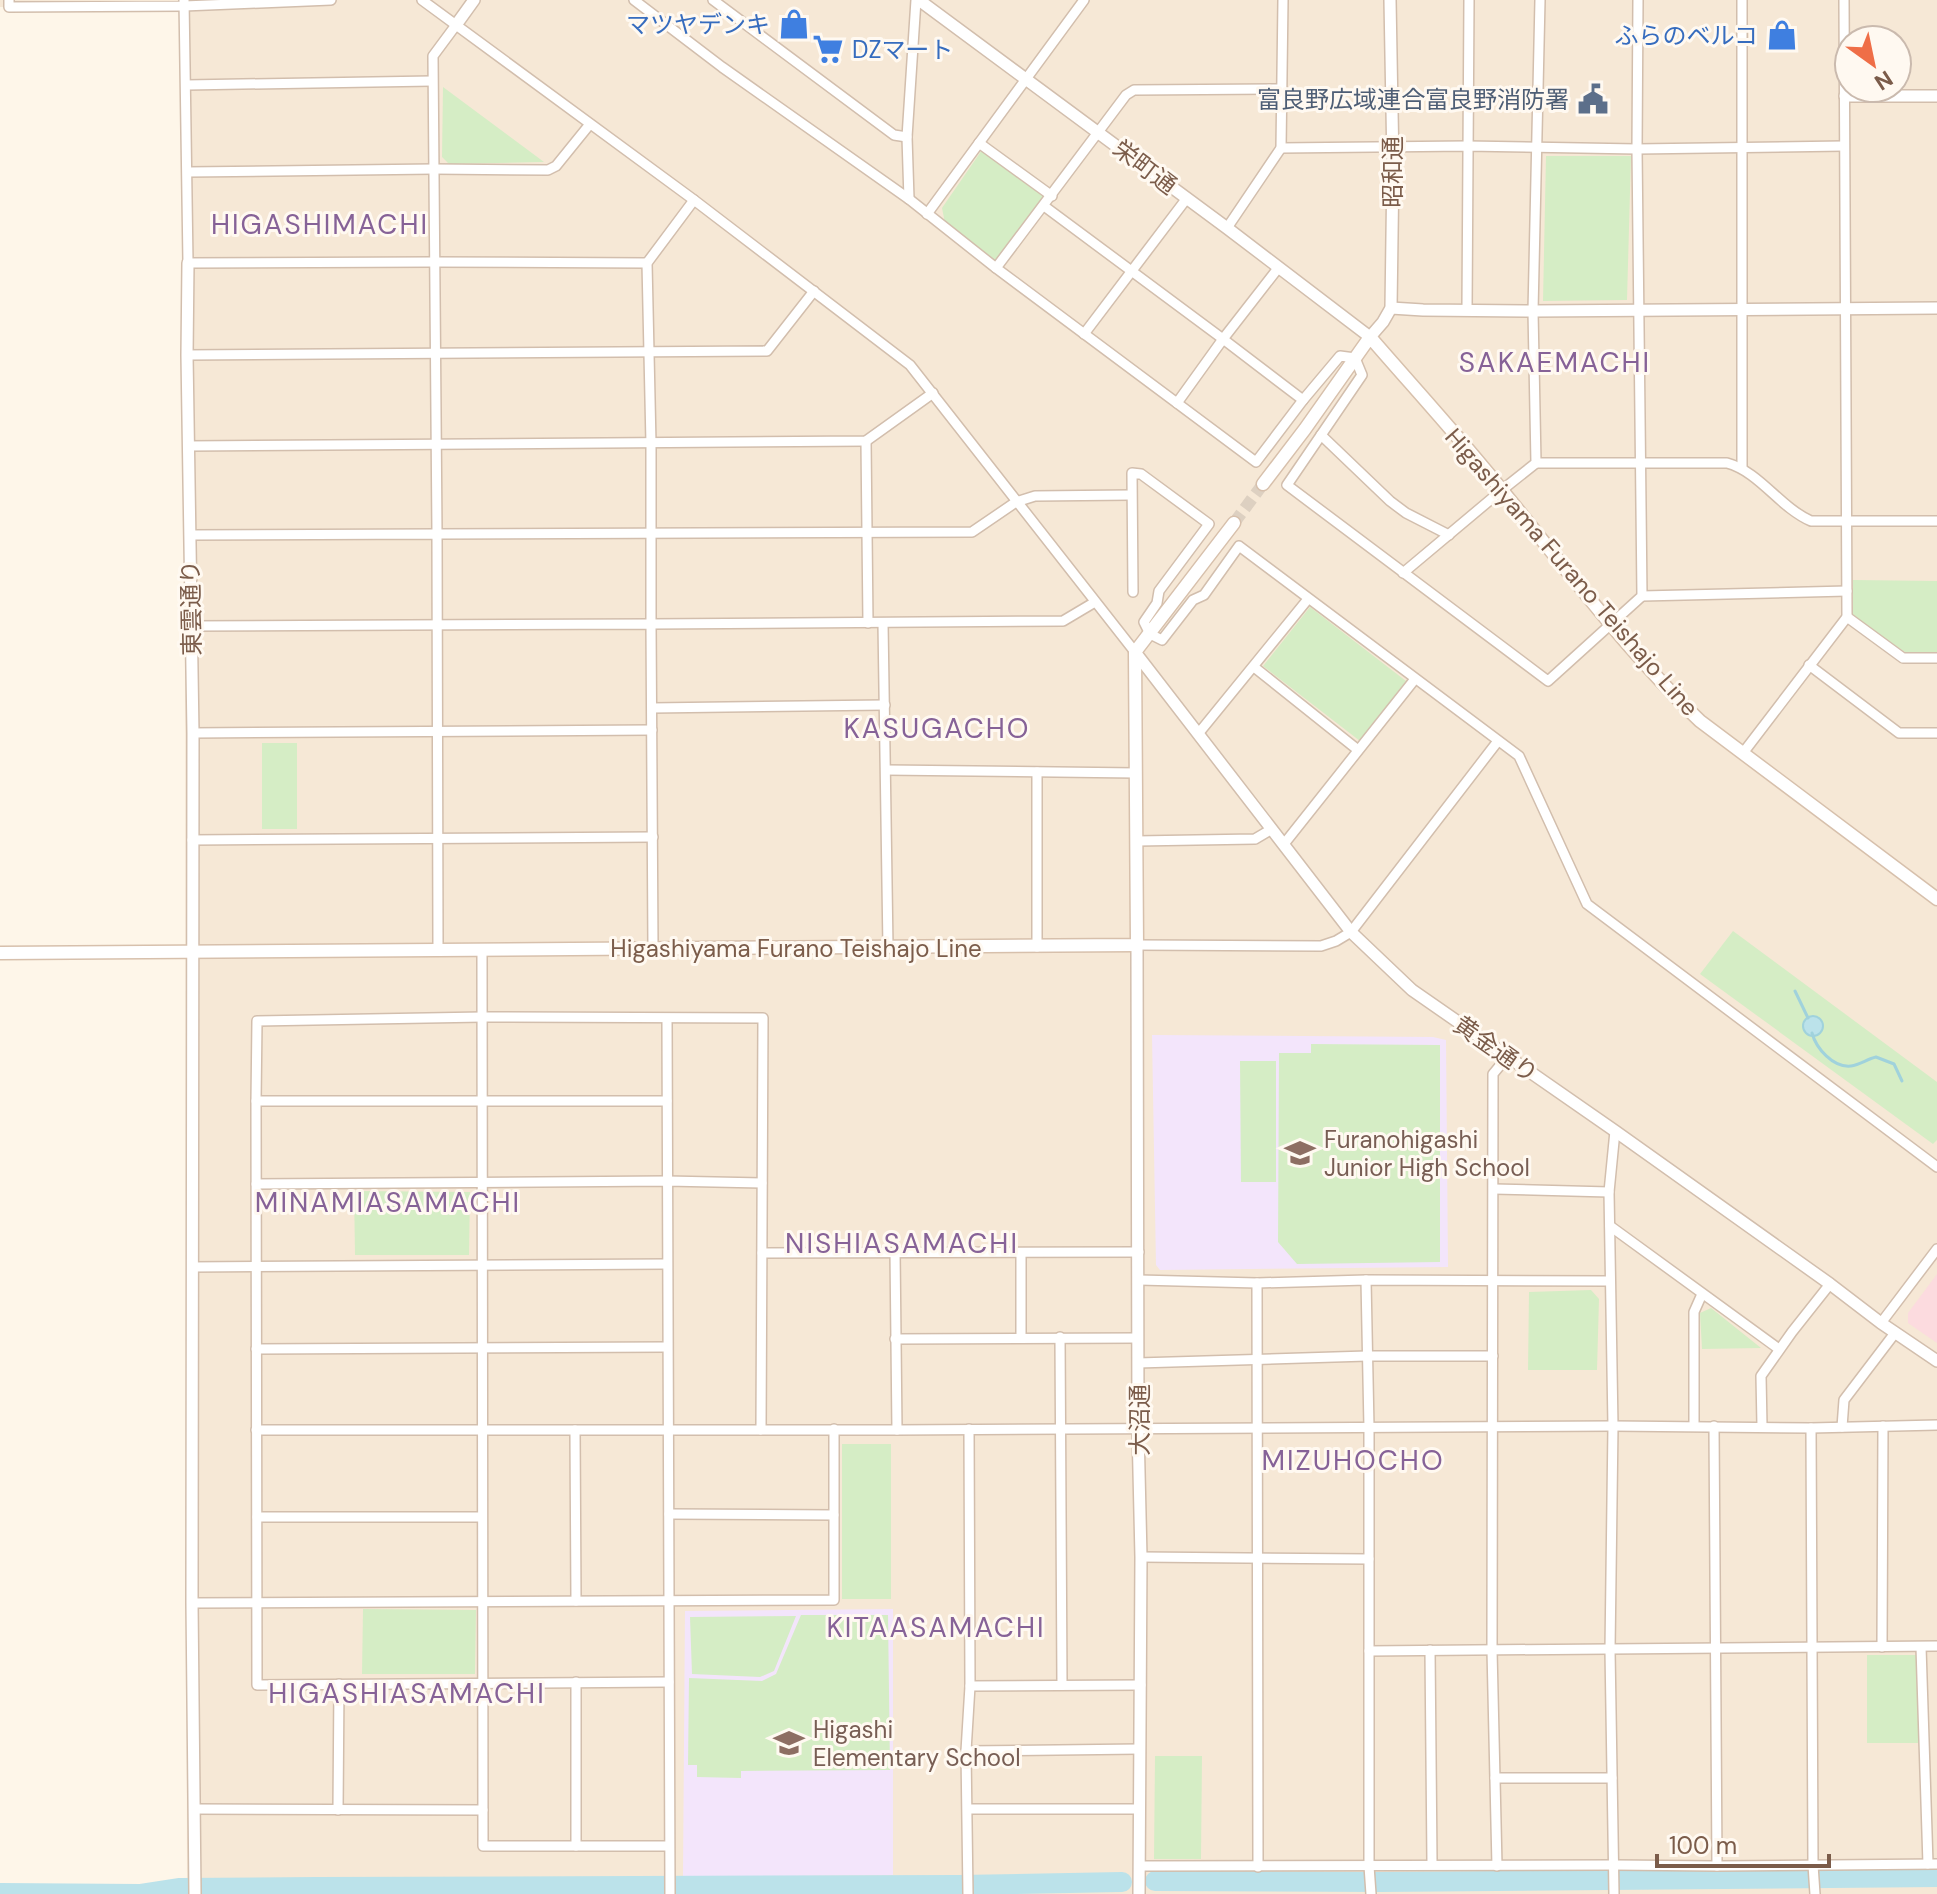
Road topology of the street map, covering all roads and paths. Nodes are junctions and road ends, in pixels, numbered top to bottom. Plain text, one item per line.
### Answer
1 (331, 0) edge
2 (422, 0) edge
3 (474, 0) edge
4 (634, 0) edge
5 (713, 0) edge
6 (917, 0) edge
7 (1084, 0) edge
8 (1283, 0) edge
9 (1390, 0) edge
10 (1469, 0) edge
11 (1540, 0) edge
12 (1638, 0) edge
13 (1742, 0) edge
14 (1844, 0) edge
15 (90, 3) edge
16 (184, 3) edge
17 (6, 5) edge
18 (1844, 24) edge
19 (456, 25) junction
20 (1026, 79) junction
21 (432, 81) junction
22 (187, 85) junction
23 (1282, 89) junction
24 (1913, 96) edge
25 (1937, 96) edge
26 (1845, 104) edge
27 (590, 124) junction
28 (1098, 133) junction
29 (907, 137) junction
30 (979, 143) junction
31 (1467, 146) junction
32 (1537, 146) junction
33 (1844, 146) junction
34 (1392, 147) junction
35 (1742, 147) junction
36 (1281, 148) junction
37 (1637, 149) junction
38 (434, 169) junction
39 (188, 172) junction
40 (1052, 196) junction
41 (1187, 198) junction
42 (909, 199) junction
43 (694, 200) junction
44 (1044, 206) junction
45 (927, 214) junction
46 (1227, 228) junction
47 (433, 262) junction
48 (188, 263) junction
49 (647, 263) junction
50 (1279, 267) junction
51 (996, 268) junction
52 (1132, 272) junction
53 (814, 291) junction
54 (1391, 308) junction
55 (1937, 308) edge
56 (1467, 309) junction
57 (1639, 309) junction
58 (1846, 309) junction
59 (1743, 310) junction
60 (1533, 311) junction
61 (1084, 334) junction
62 (1370, 337) junction
63 (1223, 339) junction
64 (436, 352) junction
65 (649, 352) junction
66 (187, 355) junction
67 (1355, 358) junction
68 (933, 393) junction
69 (1303, 400) junction
70 (1177, 403) junction
71 (1321, 435) junction
72 (866, 441) junction
73 (435, 444) junction
74 (651, 444) junction
75 (188, 446) junction
76 (1639, 462) junction
77 (1536, 463) junction
78 (1742, 468) junction
79 (1263, 484) tunnel mouth
80 (1502, 490) junction
81 (1131, 495) junction
82 (1016, 502) junction
83 (1937, 521) edge
84 (1846, 522) junction
85 (1234, 523) tunnel mouth
86 (867, 533) junction
87 (437, 534) junction
88 (651, 534) junction
89 (191, 535) junction
90 (1449, 535) junction
91 (1403, 573) junction
92 (1847, 591) junction
93 (1133, 592) dead end
94 (1642, 596) junction
95 (1308, 599) junction
96 (1095, 602) junction
97 (1847, 617) junction
98 (868, 623) junction
99 (883, 623) junction
100 (651, 624) junction
101 (1611, 625) junction
102 (191, 626) junction
103 (437, 626) junction
104 (1150, 634) junction
105 (1135, 652) junction
106 (1937, 658) edge
107 (1809, 665) junction
108 (1254, 667) junction
109 (1415, 679) junction
110 (885, 705) junction
111 (652, 708) junction
112 (652, 730) junction
113 (437, 732) junction
114 (193, 733) junction
115 (1937, 733) edge
116 (1198, 734) junction
117 (1498, 741) junction
118 (1358, 750) junction
119 (1743, 753) junction
120 (886, 770) junction
121 (1037, 772) junction
122 (1136, 773) junction
123 (1272, 829) junction
124 (653, 837) junction
125 (437, 838) junction
126 (192, 840) junction
127 (1137, 841) junction
128 (1284, 844) junction
129 (1935, 894) edge
130 (1351, 932) junction
131 (1137, 945) junction
132 (1037, 947) junction
133 (653, 948) junction
134 (888, 948) junction
135 (438, 949) junction
136 (482, 949) junction
137 (0, 953) edge
138 (192, 953) junction
139 (483, 1017) junction
140 (667, 1019) junction
141 (1507, 1057) junction
142 (256, 1101) junction
143 (483, 1101) junction
144 (667, 1101) junction
145 (1615, 1131) junction
146 (1937, 1167) edge
147 (667, 1181) junction
148 (483, 1183) junction
149 (762, 1183) junction
150 (256, 1184) junction
151 (1494, 1189) junction
152 (1609, 1192) junction
153 (1610, 1226) junction
154 (1937, 1249) edge
155 (895, 1251) junction
156 (1139, 1252) junction
157 (762, 1253) junction
158 (1021, 1253) junction
159 (667, 1264) junction
160 (482, 1266) junction
161 (192, 1267) junction
162 (257, 1267) junction
163 (1139, 1280) junction
164 (1366, 1280) junction
165 (1609, 1281) junction
166 (1493, 1282) junction
167 (1257, 1283) junction
168 (1830, 1284) junction
169 (1702, 1294) junction
170 (1881, 1323) junction
171 (1895, 1333) junction
172 (1021, 1337) junction
173 (1060, 1337) junction
174 (1138, 1338) junction
175 (895, 1339) junction
176 (483, 1347) junction
177 (667, 1347) junction
178 (256, 1349) junction
179 (1779, 1349) junction
180 (1367, 1356) junction
181 (1493, 1356) junction
182 (1256, 1359) junction
183 (1937, 1361) edge
184 (1138, 1363) junction
185 (1937, 1425) edge
186 (1613, 1426) junction
187 (1694, 1426) junction
188 (1714, 1426) junction
189 (1762, 1426) junction
190 (1883, 1426) junction
191 (1493, 1427) junction
192 (1842, 1427) junction
193 (1059, 1428) junction
194 (1256, 1428) junction
195 (1369, 1428) junction
196 (1811, 1428) junction
197 (669, 1429) junction
198 (834, 1429) junction
199 (969, 1429) junction
200 (1138, 1429) junction
201 (256, 1430) junction
202 (575, 1430) junction
203 (761, 1430) junction
204 (897, 1430) junction
205 (483, 1431) junction
206 (669, 1514) junction
207 (834, 1515) junction
208 (257, 1517) junction
209 (482, 1517) junction
210 (1141, 1557) junction
211 (1257, 1557) junction
212 (1369, 1559) junction
213 (483, 1601) junction
214 (576, 1601) junction
215 (668, 1601) junction
216 (192, 1603) junction
217 (256, 1603) junction
218 (1937, 1646) edge
219 (1813, 1647) junction
220 (1882, 1647) junction
221 (1921, 1647) junction
222 (1714, 1649) junction
223 (1430, 1650) junction
224 (1492, 1650) junction
225 (1610, 1650) junction
226 (1369, 1651) junction
227 (576, 1682) junction
228 (669, 1682) junction
229 (483, 1683) junction
230 (339, 1684) junction
231 (1062, 1685) junction
232 (1141, 1685) junction
233 (970, 1686) junction
234 (1140, 1749) junction
235 (966, 1751) junction
236 (1495, 1778) junction
237 (1612, 1778) junction
238 (194, 1809) junction
239 (968, 1809) junction
240 (1139, 1809) junction
241 (338, 1810) junction
242 (483, 1810) junction
243 (576, 1846) junction
244 (669, 1846) junction
245 (1432, 1862) dead end
246 (1933, 1864) edge
247 (1140, 1866) junction
248 (1497, 1866) junction
249 (1717, 1866) junction
250 (1258, 1867) junction
251 (1614, 1869) junction
252 (1814, 1869) junction
253 (1370, 1871) junction
254 (1815, 1890) edge
255 (1371, 1891) edge
256 (1614, 1891) edge
257 (968, 1892) edge
258 (670, 1893) edge
259 (195, 1894) edge
260 (1139, 1894) edge

1 - 16 street
2 - 19 street
3 - 19 street
4 - 42 street
5 - 29 street
6 - 20 street, 栄町通
6 - 29 street
7 - 20 street
8 - 23 street
9 - 34 street, 昭和通
10 - 31 street
11 - 32 street
12 - 37 street
13 - 35 street
14 - 18 street
15 - 16 street
15 - 17 street
16 - 22 street
19 - 21 street
19 - 27 street
20 - 28 street, 栄町通
20 - 30 street
21 - 22 street
21 - 38 street
22 - 39 street
23 - 28 street
23 - 36 street
24 - 25 street
26 - 33 street
27 - 38 street
27 - 43 street
28 - 40 street
28 - 41 street, 栄町通
29 - 42 street
30 - 40 street
30 - 45 street
31 - 32 street
31 - 34 street
31 - 56 street
32 - 37 street
32 - 60 street
33 - 35 street
33 - 58 street
34 - 36 street
34 - 54 street, 昭和通
35 - 37 street
35 - 59 street
36 - 46 street
37 - 57 street
38 - 39 street
38 - 47 street
39 - 48 street
40 - 44 street
41 - 46 street, 栄町通
41 - 52 street
42 - 45 street
43 - 49 street
43 - 53 street
44 - 51 street
44 - 52 street
45 - 51 street
46 - 50 street, 栄町通
47 - 48 street
47 - 49 street
47 - 64 street
48 - 66 street, 東雲通り
49 - 65 street
50 - 62 street, 栄町通
50 - 63 street
51 - 61 street
52 - 61 street
52 - 63 street
53 - 65 street
53 - 68 street
54 - 56 street
54 - 62 street
55 - 58 street
56 - 60 street
57 - 59 street
57 - 60 street
57 - 76 street
58 - 59 street
58 - 84 street
59 - 78 street
60 - 77 street
61 - 70 street
62 - 67 main road
62 - 80 main road, Higashiyama Furano Teishajo Line
63 - 69 street
63 - 70 street
64 - 65 street
64 - 66 street
64 - 73 street
65 - 74 street
66 - 75 street, 東雲通り
67 - 69 street
67 - 71 street
67 - 79 main road
68 - 72 street
68 - 82 street
69 - 70 street
71 - 90 street
71 - 91 street
72 - 74 street
72 - 86 street
73 - 74 street
73 - 75 street
73 - 87 street
74 - 88 street
75 - 89 street, 東雲通り
76 - 77 street
76 - 78 street
76 - 94 street
77 - 80 street
78 - 84 street
80 - 90 street
80 - 101 main road, Higashiyama Furano Teishajo Line
81 - 82 street
81 - 93 street
81 - 104 street
82 - 86 street
82 - 96 street
83 - 84 street
84 - 92 street
85 - 104 main road
86 - 88 street
86 - 98 street
87 - 88 street
87 - 89 street
87 - 103 street
88 - 100 street
89 - 102 street, 東雲通り
90 - 91 street
91 - 101 street
92 - 94 street
92 - 97 street
94 - 101 street
95 - 104 street
95 - 108 street
95 - 109 street
96 - 99 street
96 - 105 street
97 - 106 street
97 - 107 street
98 - 99 street
98 - 100 street
99 - 110 street
100 - 103 street
100 - 111 street
101 - 119 main road, Higashiyama Furano Teishajo Line
102 - 103 street
102 - 114 street, 東雲通り
103 - 113 street
104 - 105 main road
105 - 116 street, 黄金通り
105 - 122 main road
107 - 115 street
107 - 119 street
108 - 116 street
108 - 118 street
109 - 117 street
109 - 118 street
110 - 111 street
110 - 120 street
111 - 112 street
112 - 113 street
112 - 124 street
113 - 114 street
113 - 125 street
114 - 126 street, 東雲通り
116 - 123 street, 黄金通り
117 - 130 street
117 - 146 street
118 - 128 street
119 - 129 main road, Higashiyama Furano Teishajo Line
120 - 121 street
120 - 134 street
121 - 122 street
121 - 132 street
122 - 127 main road
123 - 127 street
123 - 128 street, 黄金通り
124 - 125 street
124 - 133 street
125 - 126 street
125 - 135 street
126 - 138 street, 東雲通り
127 - 131 main road
128 - 130 street, 黄金通り
130 - 131 street
130 - 141 street, 黄金通り
131 - 132 main road, Higashiyama Furano Teishajo Line
131 - 156 street, 大沼通
132 - 134 main road, Higashiyama Furano Teishajo Line
133 - 134 main road, Higashiyama Furano Teishajo Line
133 - 136 main road, Higashiyama Furano Teishajo Line
135 - 136 main road, Higashiyama Furano Teishajo Line
135 - 138 main road, Higashiyama Furano Teishajo Line
136 - 139 street
137 - 138 main road, Higashiyama Furano Teishajo Line
138 - 161 street, 東雲通り
139 - 140 street
139 - 142 street
139 - 143 street
140 - 144 street
140 - 149 street
141 - 145 street, 黄金通り
141 - 151 street
142 - 143 street
142 - 150 street
143 - 144 street
143 - 148 street
144 - 147 street
145 - 152 street
145 - 168 street, 黄金通り
147 - 148 street
147 - 149 street
147 - 159 street
148 - 150 street
148 - 160 street
149 - 157 street
150 - 162 street
151 - 152 street
151 - 166 street
152 - 153 street
153 - 165 street
153 - 169 street
154 - 170 street
155 - 157 street
155 - 158 street
155 - 175 street
156 - 158 street
156 - 163 street, 大沼通
157 - 203 street
158 - 172 street
159 - 160 street
159 - 177 street
160 - 162 street
160 - 176 street
161 - 162 street
161 - 216 street, 東雲通り
162 - 178 street
163 - 167 street
163 - 174 street, 大沼通
164 - 166 street
164 - 167 street
164 - 180 street
165 - 166 street
165 - 186 street
166 - 181 street
167 - 182 street
168 - 170 street, 黄金通り
168 - 179 street
169 - 179 street
169 - 187 street
170 - 171 street, 黄金通り
171 - 183 street, 黄金通り
171 - 192 street
172 - 173 street
172 - 175 street
173 - 174 street
173 - 193 street
174 - 184 street, 大沼通
175 - 204 street
176 - 177 street
176 - 178 street
176 - 205 street
177 - 197 street
178 - 201 street
179 - 189 street
180 - 181 street
180 - 182 street
180 - 195 street
181 - 191 street
182 - 184 street
182 - 194 street
184 - 200 street, 大沼通
185 - 190 street
186 - 187 street
186 - 191 street
186 - 225 street
187 - 188 street
188 - 189 street
188 - 222 street
189 - 196 street
190 - 192 street
190 - 220 street
191 - 195 street
191 - 224 street
192 - 196 street
193 - 199 street
193 - 200 street
193 - 231 street
194 - 195 street
194 - 200 street
194 - 211 street
195 - 212 street
196 - 219 street
197 - 202 street
197 - 203 street
197 - 206 street
198 - 203 street
198 - 204 street
198 - 207 street
199 - 204 street
199 - 233 street
200 - 210 street, 大沼通
201 - 205 street
201 - 208 street
202 - 205 street
202 - 214 street
205 - 209 street
206 - 207 street
206 - 215 street
207 - 215 street
208 - 209 street
208 - 217 street
209 - 213 street
210 - 211 street
210 - 232 street, 大沼通
211 - 212 street
211 - 250 street
212 - 226 street
213 - 214 street
213 - 217 street
213 - 229 street
214 - 215 street
215 - 228 street
216 - 217 street
216 - 238 street, 東雲通り
217 - 230 street
218 - 221 street
219 - 220 street
219 - 222 street
219 - 252 street
220 - 221 street
221 - 246 street
222 - 225 street
222 - 249 street
223 - 224 street
223 - 226 street
223 - 245 street
224 - 225 street
224 - 236 street
225 - 237 street
226 - 253 street
227 - 228 street
227 - 229 street
227 - 243 street
228 - 244 street
229 - 230 street
229 - 242 street
230 - 241 street
231 - 232 street
231 - 233 street
232 - 234 street, 大沼通
233 - 235 street
234 - 235 street
234 - 240 street, 大沼通
235 - 239 street
236 - 237 street
236 - 248 street
237 - 251 street
238 - 241 street
238 - 259 street, 東雲通り
239 - 240 street
239 - 257 street
240 - 247 street, 大沼通
241 - 242 street
242 - 243 street
243 - 244 street
244 - 258 street
246 - 252 street
247 - 250 street
247 - 260 street, 大沼通
248 - 251 street
248 - 253 street
249 - 251 street
249 - 252 street
250 - 253 street
251 - 256 street
252 - 254 street
253 - 255 street

